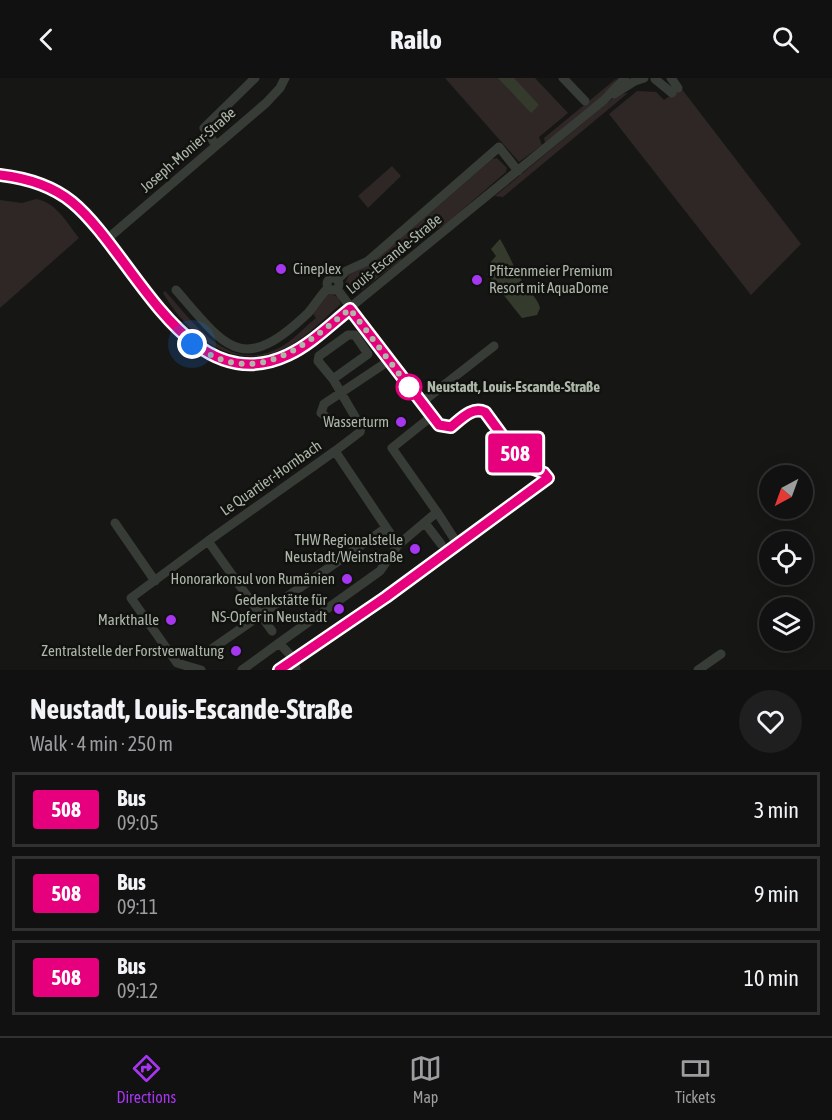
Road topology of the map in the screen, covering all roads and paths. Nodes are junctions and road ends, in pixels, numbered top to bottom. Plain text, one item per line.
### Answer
1 (255, 78) edge
2 (285, 78) edge
3 (563, 78) edge
4 (625, 78) edge
5 (650, 78) edge
6 (671, 78) edge
7 (604, 100) junction
8 (585, 101) dead end
9 (216, 145) junction
10 (518, 171) junction
11 (0, 175) edge
12 (106, 240) junction
13 (334, 285) junction
14 (176, 290) dead end
15 (350, 309) junction
16 (494, 346) dead end
17 (390, 360) junction
18 (333, 379) junction
19 (343, 394) junction
20 (421, 403) junction
21 (432, 416) junction
22 (333, 422) dead end
23 (335, 451) junction
24 (437, 512) junction
25 (425, 522) junction
26 (115, 523) dead end
27 (386, 528) junction
28 (208, 541) junction
29 (457, 543) junction
30 (441, 544) dead end
31 (398, 545) junction
32 (155, 580) junction
33 (260, 615) junction
34 (272, 631) dead end
35 (279, 643) junction
36 (213, 648) dead end
37 (721, 654) dead end
38 (294, 659) junction
39 (201, 670) edge
40 (242, 670) edge
41 (279, 670) edge
42 (296, 670) edge
43 (698, 670) edge

1 - 9 street
2 - 9 street, Joseph-Monier-Straße
3 - 8 street
4 - 7 street, Louis-Escande-Straße
5 - 6 street
5 - 7 street, Louis-Escande-Straße
7 - 10 street, Louis-Escande-Straße
9 - 12 street, Joseph-Monier-Straße
10 - 13 street
10 - 15 street, Louis-Escande-Straße
11 - 12 street, Louis-Escande-Straße
12 - 15 street, Louis-Escande-Straße
13 - 14 street
13 - 15 street
15 - 17 street
16 - 20 street
17 - 19 street
17 - 20 street
18 - 18 street
18 - 19 street
19 - 22 street
19 - 23 street
20 - 21 street
21 - 24 street
21 - 29 street
23 - 27 street, Le Quartier-Hornbach
23 - 28 street, Le Quartier-Hornbach
24 - 25 street
24 - 29 street
25 - 30 street
25 - 31 street
26 - 32 street
27 - 31 street, Le Quartier-Hornbach
27 - 33 street
28 - 32 street, Le Quartier-Hornbach
28 - 33 street
29 - 38 street
31 - 35 street
32 - 39 street, Le Quartier-Hornbach
33 - 34 street
33 - 36 street
35 - 38 street
35 - 40 street
37 - 43 street
38 - 41 street
38 - 42 street

